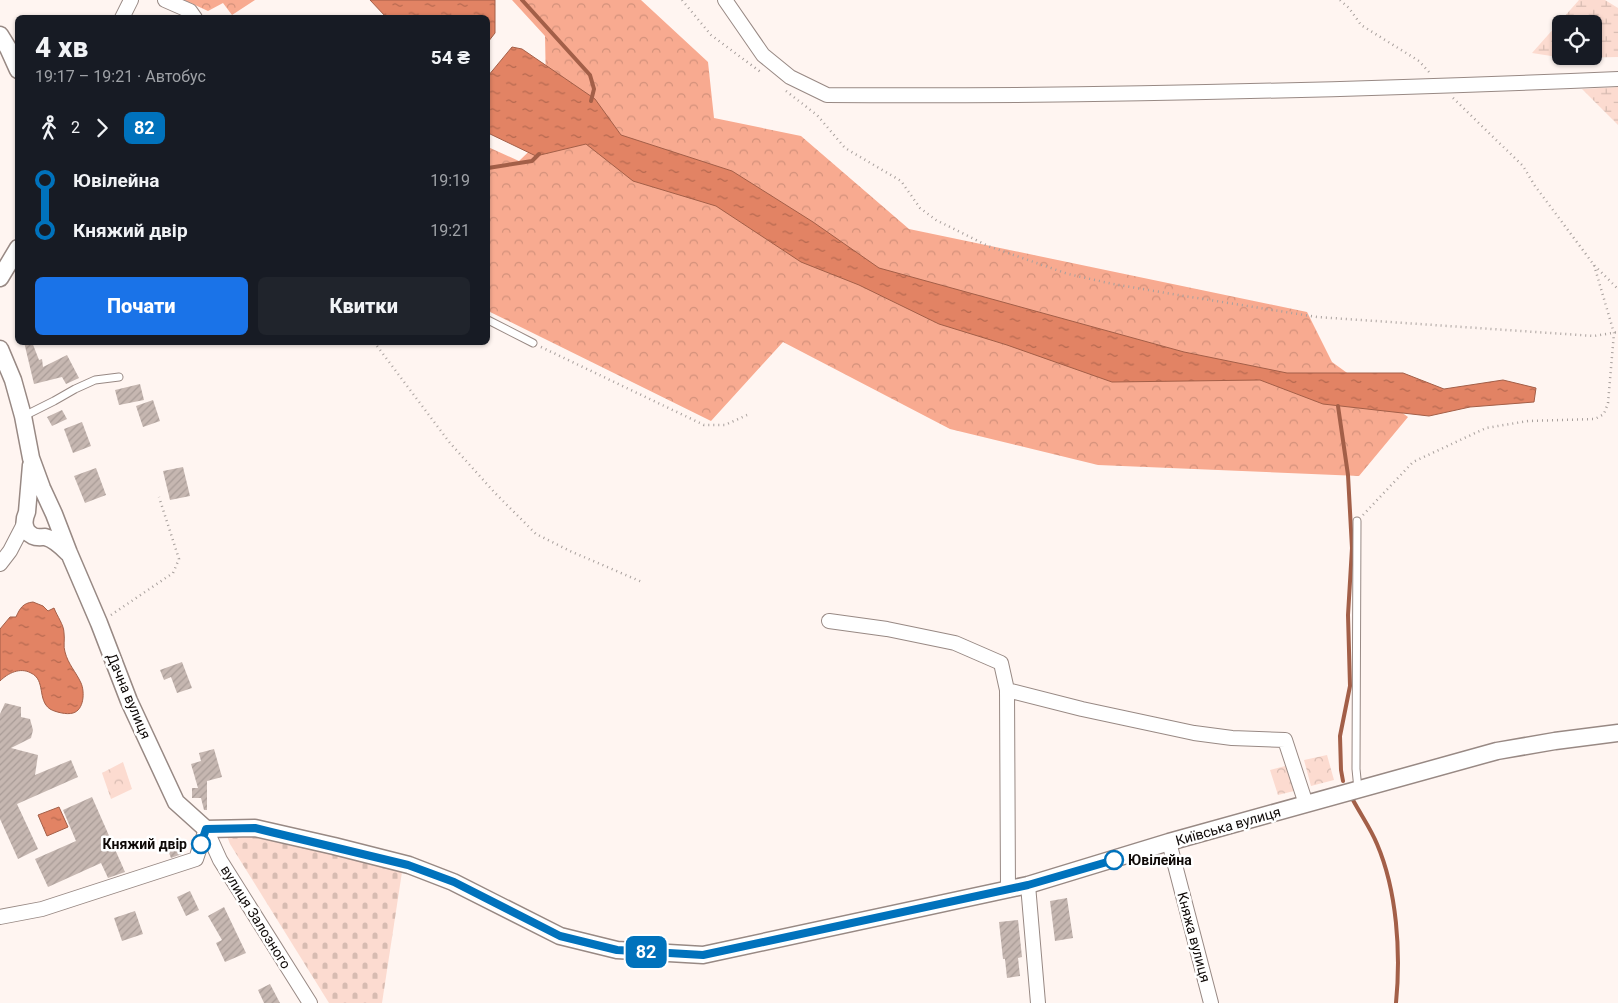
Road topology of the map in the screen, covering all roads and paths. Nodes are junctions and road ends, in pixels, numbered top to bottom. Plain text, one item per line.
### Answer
1 (131, 0) edge
2 (165, 0) edge
3 (682, 0) edge
4 (725, 0) edge
5 (1340, 0) edge
6 (124, 15) edge
7 (192, 15) edge
8 (0, 35) edge
9 (15, 63) edge
10 (768, 78) dead end
11 (1618, 79) edge
12 (1441, 86) junction
13 (782, 88) dead end
14 (15, 253) edge
15 (1594, 264) junction
16 (0, 278) edge
17 (1618, 290) edge
18 (490, 321) edge
19 (1618, 332) edge
20 (1614, 333) junction
21 (533, 343) joint
22 (376, 345) edge
23 (0, 349) edge
24 (119, 377) dead end
25 (747, 415) dead end
26 (23, 416) junction
27 (31, 458) junction
28 (159, 498) dead end
29 (55, 517) junction
30 (26, 518) junction
31 (1357, 521) joint
32 (42, 537) junction
33 (10, 551) junction
34 (68, 553) junction
35 (0, 564) edge
36 (642, 582) dead end
37 (829, 621) dead end
38 (99, 623) junction
39 (1007, 690) junction
40 (1618, 733) edge
41 (1358, 789) junction
42 (1306, 804) junction
43 (206, 829) junction
44 (1169, 842) junction
45 (1028, 885) junction
46 (1008, 890) junction
47 (0, 917) edge
48 (310, 1003) edge
49 (1038, 1003) edge
50 (1211, 1003) edge

1 - 6 street
2 - 7 street
3 - 10 path
4 - 12 street
5 - 12 path
8 - 9 street
11 - 12 street
12 - 15 path
13 - 20 path
14 - 16 street
15 - 17 path
15 - 20 path
18 - 21 lane
19 - 20 path
20 - 31 path
21 - 25 path
22 - 36 path
23 - 26 street
24 - 26 lane
26 - 27 street
27 - 29 street, Дачна вулиця
27 - 30 street
28 - 38 path
29 - 30 street
29 - 32 street
29 - 34 street, Дачна вулиця
30 - 32 street
30 - 33 street
31 - 41 lane
32 - 33 street
32 - 34 street
33 - 35 street
34 - 38 street, Дачна вулиця
37 - 39 street
38 - 43 street, Дачна вулиця
39 - 42 street
39 - 46 street
40 - 41 street, Київська вулиця
41 - 42 street, Київська вулиця
42 - 44 street, Київська вулиця
43 - 46 street, Київська вулиця
43 - 47 street
43 - 48 street, вулиця Залозного
44 - 45 street, Київська вулиця
44 - 50 street, Княжа вулиця
45 - 46 street, Київська вулиця
45 - 49 street

